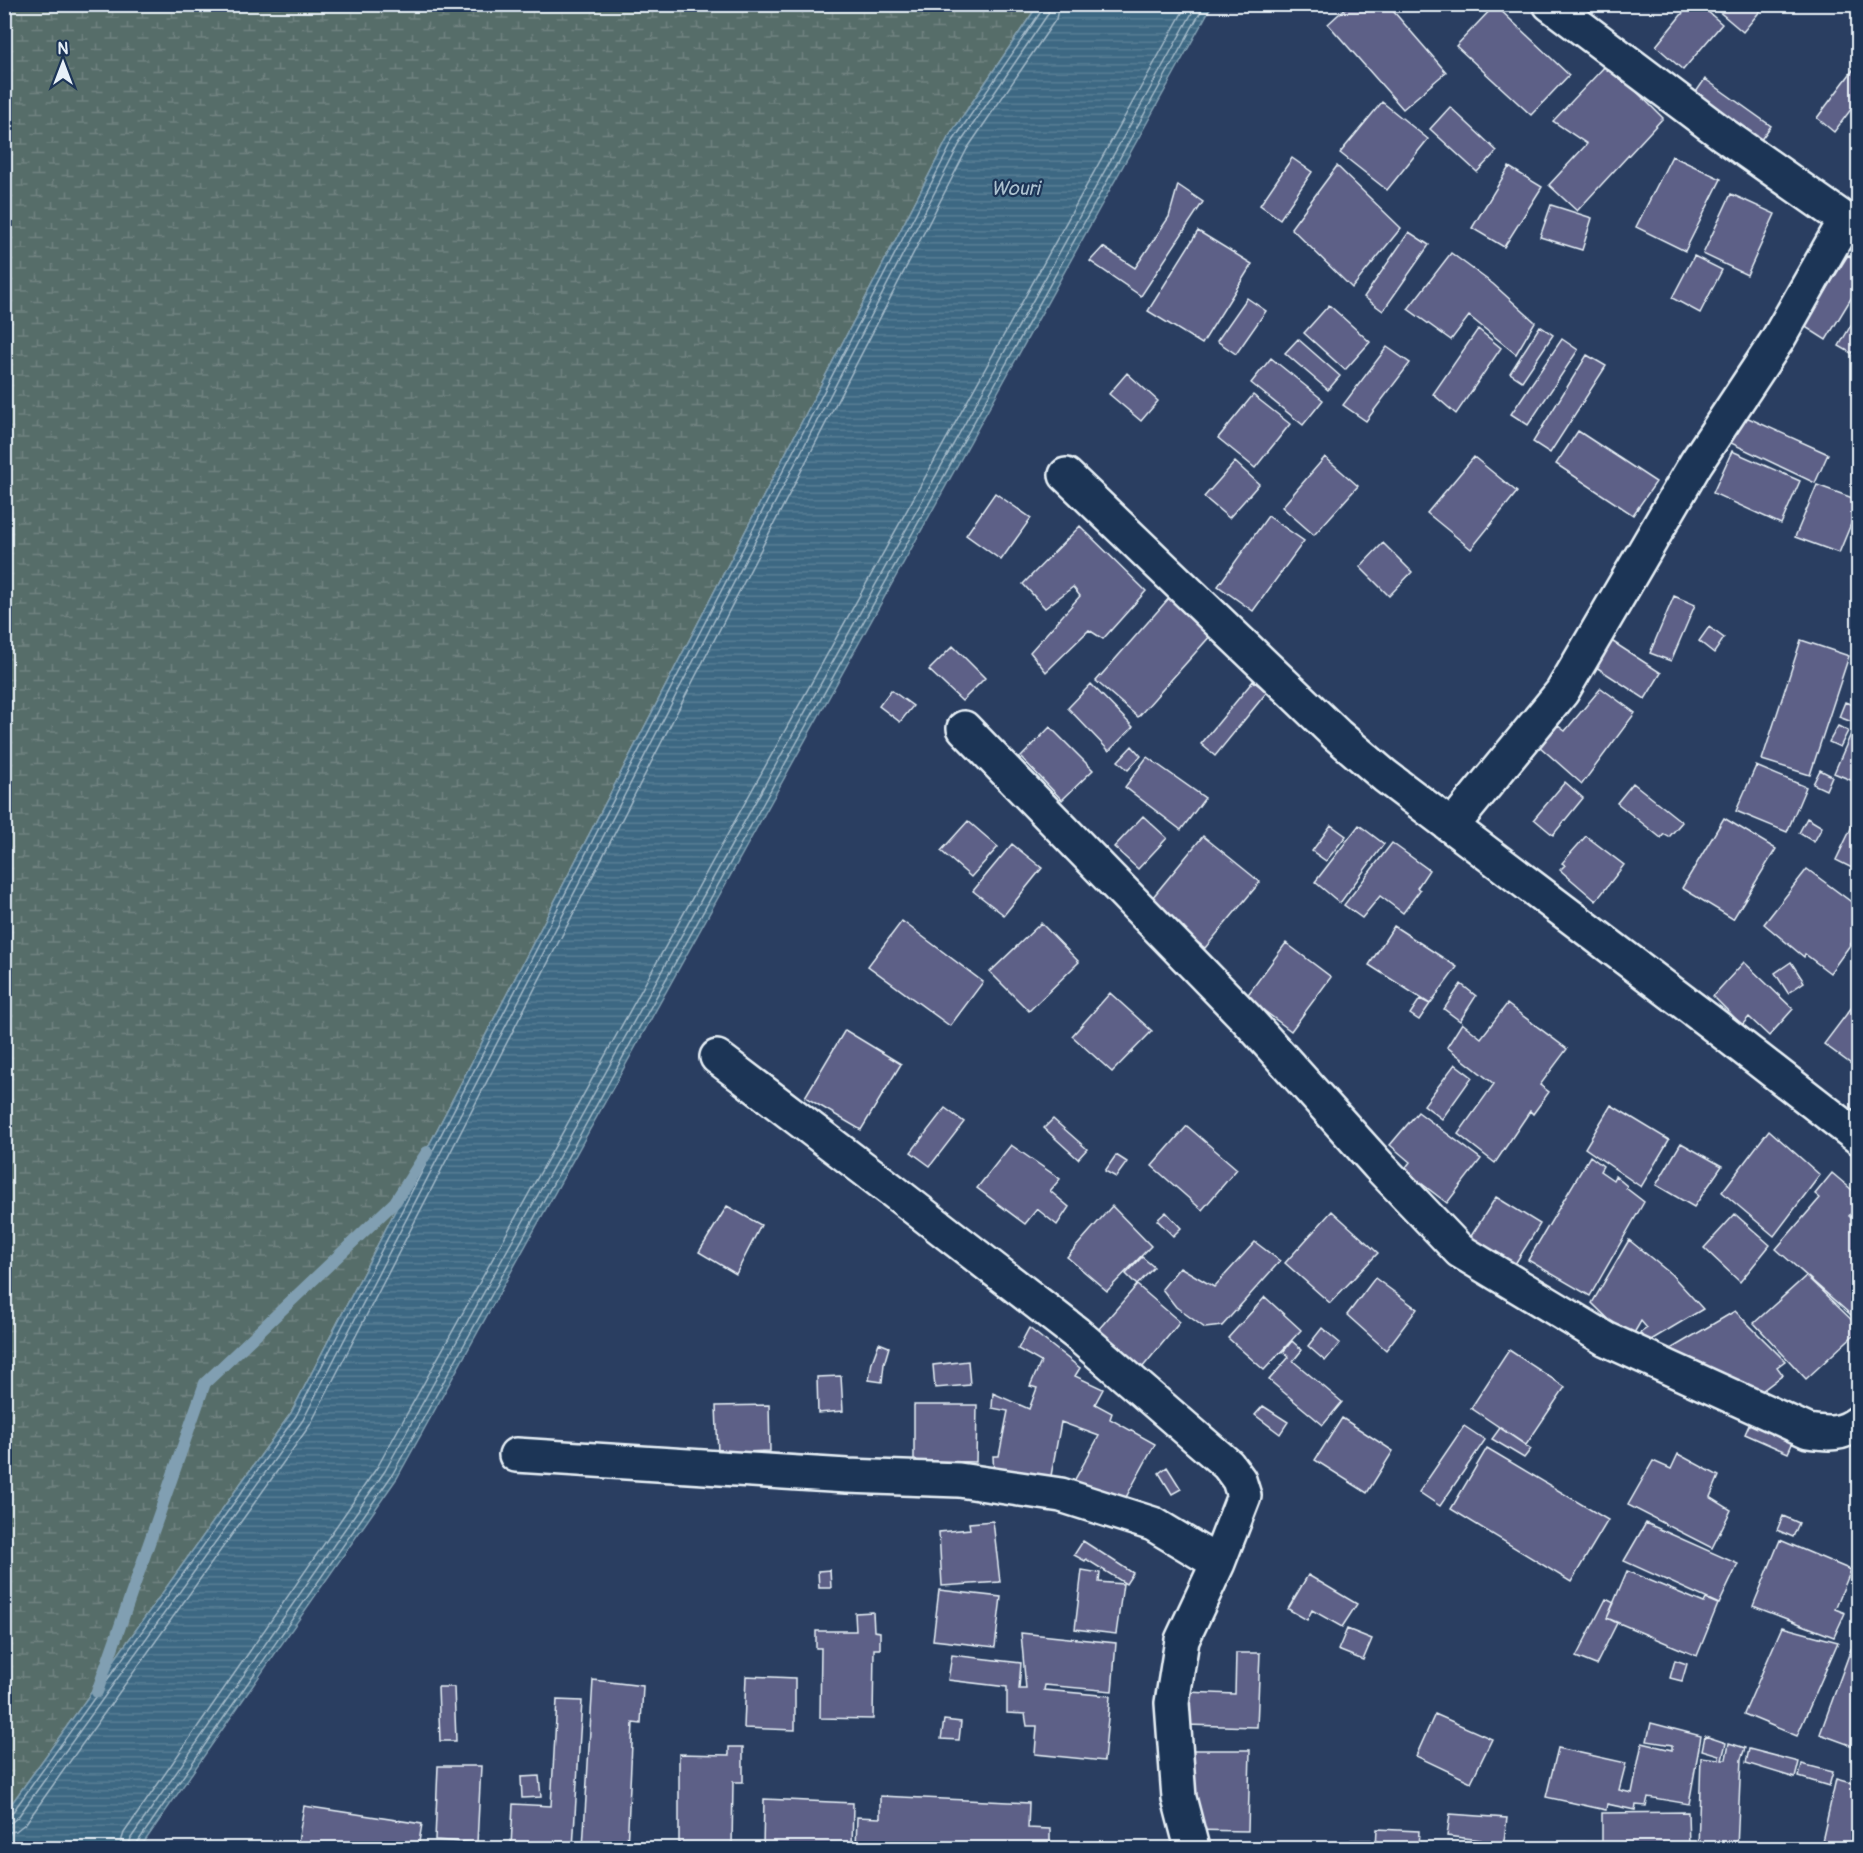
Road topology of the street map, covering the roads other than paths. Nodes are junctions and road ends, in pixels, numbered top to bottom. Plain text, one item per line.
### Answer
1 (1550, 4) edge
2 (1852, 225) edge
3 (1066, 475) dead end
4 (964, 728) dead end
5 (1452, 826) junction
6 (717, 1057) dead end
7 (1858, 1137) edge
8 (1858, 1423) edge
9 (516, 1455) dead end
10 (1218, 1563) junction
11 (1192, 1848) edge

1 - 2 street
2 - 5 street
3 - 5 street
4 - 8 street
5 - 7 street
6 - 10 street
9 - 10 street
10 - 11 street

